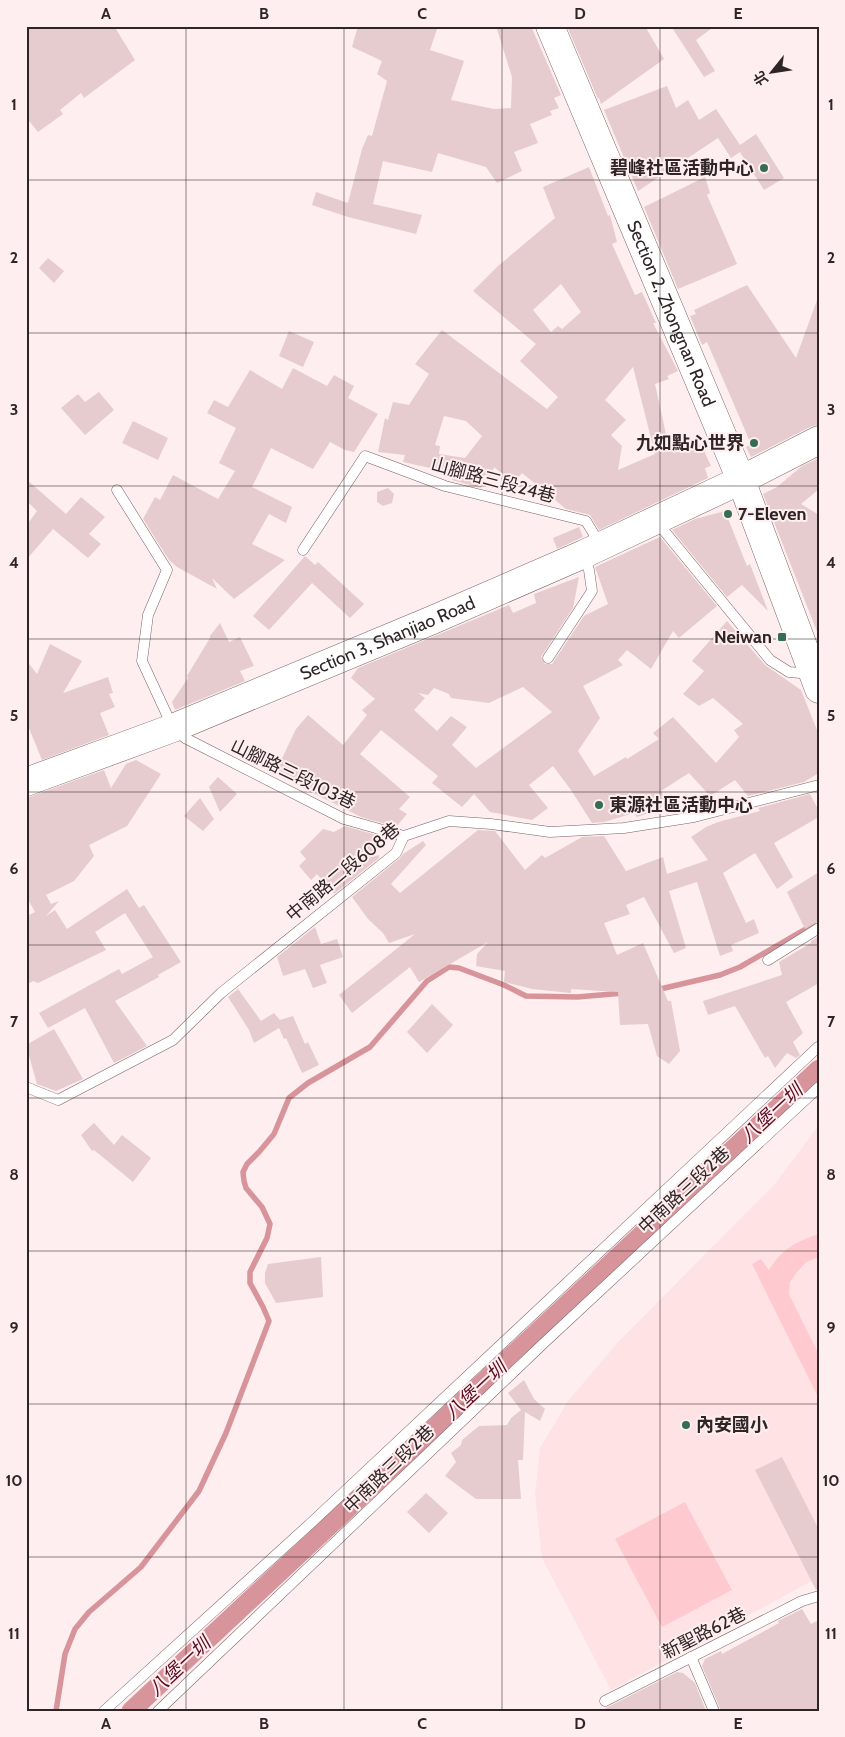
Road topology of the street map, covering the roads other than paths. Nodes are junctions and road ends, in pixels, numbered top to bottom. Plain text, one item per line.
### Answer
1 (550, 26) edge
2 (819, 440) edge
3 (741, 480) junction
4 (117, 490) dead end
5 (655, 520) junction
6 (304, 550) dead end
7 (592, 550) junction
8 (548, 658) dead end
9 (816, 682) edge
10 (173, 728) junction
11 (26, 782) edge
12 (819, 785) edge
13 (404, 836) junction
14 (819, 928) edge
15 (768, 960) dead end
16 (818, 1047) edge
17 (26, 1087) edge
18 (819, 1087) edge
19 (819, 1596) edge
20 (691, 1657) junction
21 (605, 1701) dead end
22 (104, 1711) edge
23 (158, 1711) edge
24 (714, 1711) edge

1 - 3 main road, Section 2, Zhongnan Road
2 - 3 main road, Section 3, Shanjiao Road
3 - 5 main road, Section 3, Shanjiao Road
3 - 9 main road, Section 2, Zhongnan Road
4 - 10 lane
5 - 7 main road, Section 3, Shanjiao Road
5 - 9 lane
6 - 7 lane, 山腳路三段24巷
7 - 8 lane, 山腳路三段24巷
7 - 10 main road, Section 3, Shanjiao Road
10 - 11 main road, Section 3, Shanjiao Road
10 - 13 lane, 山腳路三段103巷
12 - 13 lane, 中南路二段608巷
13 - 17 lane, 中南路二段608巷
14 - 15 lane
16 - 22 lane
18 - 23 lane, 中南路三段2巷
19 - 20 lane, 新聖路62巷
20 - 21 lane, 新聖路62巷
20 - 24 lane

